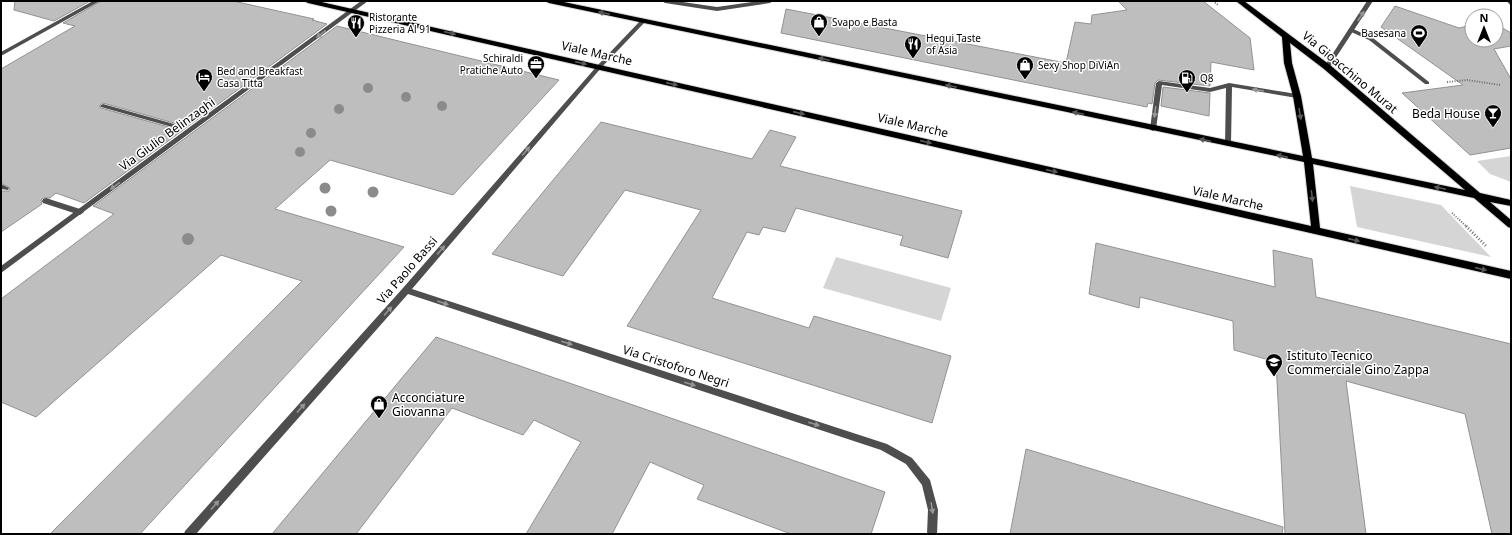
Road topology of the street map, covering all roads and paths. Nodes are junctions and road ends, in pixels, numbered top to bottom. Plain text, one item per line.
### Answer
1 (97, 1) edge
2 (308, 1) edge
3 (365, 1) edge
4 (549, 1) edge
5 (665, 1) edge
6 (770, 1) edge
7 (1240, 1) edge
8 (1370, 1) edge
9 (352, 11) junction
10 (643, 21) junction
11 (1351, 30) junction
12 (1286, 35) junction
13 (1, 54) edge
14 (599, 67) junction
15 (1327, 67) junction
16 (1427, 83) joint
17 (1229, 85) junction
18 (1500, 85) dead end
19 (1296, 96) junction
20 (103, 106) dead end
21 (172, 125) dead end
22 (1153, 129) junction
23 (1228, 144) junction
24 (1308, 161) junction
25 (1478, 196) junction
26 (46, 201) dead end
27 (1511, 203) edge
28 (1449, 210) dead end
29 (80, 212) junction
30 (1511, 225) edge
31 (1316, 231) junction
32 (1487, 247) dead end
33 (1, 270) edge
34 (1511, 275) edge
35 (406, 290) junction
36 (189, 534) edge
37 (932, 534) edge

1 - 13 street
2 - 9 main road, Viale Marche
3 - 9 street, Via Giulio Belinzaghi
10 -> 4 main road
5 - 6 street
7 - 12 main road, Via Gioacchino Murat
11 -> 8 street
9 -> 14 main road, Viale Marche
9 -> 29 street, Via Giulio Belinzaghi
10 - 14 street, Via Paolo Bassi
22 -> 10 main road
11 - 15 street
11 - 16 street
12 - 15 main road, Via Gioacchino Murat
12 - 19 main road
14 -> 31 main road, Viale Marche
35 -> 14 street, Via Paolo Bassi
15 - 25 main road, Via Gioacchino Murat
16 - 18 path
19 -> 17 street
17 -> 22 street
17 - 23 street
19 -> 24 main road
20 - 21 street
23 -> 22 main road
24 -> 23 main road
25 -> 24 main road
24 -> 31 main road
25 - 27 main road
25 - 30 main road
26 - 29 street
28 - 32 path
29 - 33 street, Via Giulio Belinzaghi
31 -> 34 main road, Viale Marche
36 -> 35 street, Via Paolo Bassi
35 -> 37 street, Via Cristoforo Negri

